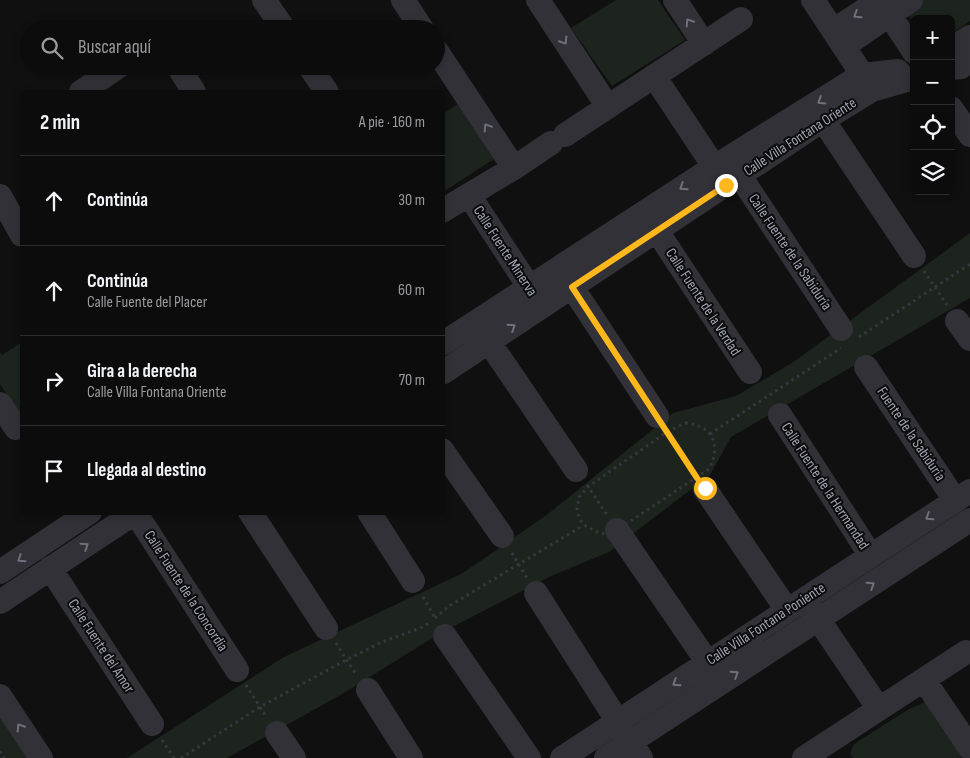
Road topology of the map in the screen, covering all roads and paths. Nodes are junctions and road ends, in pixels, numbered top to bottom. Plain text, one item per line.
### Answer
1 (264, 0) edge
2 (403, 0) edge
3 (538, 0) edge
4 (674, 0) edge
5 (813, 0) edge
6 (911, 0) edge
7 (883, 5) edge
8 (741, 19) dead end
9 (278, 20) edge
10 (416, 20) edge
11 (970, 37) edge
12 (839, 38) junction
13 (704, 44) junction
14 (910, 46) edge
15 (955, 46) edge
16 (970, 60) edge
17 (445, 64) edge
18 (955, 67) edge
19 (106, 75) edge
20 (184, 75) edge
21 (315, 75) edge
22 (654, 76) junction
23 (910, 78) edge
24 (867, 82) junction
25 (84, 90) edge
26 (193, 90) edge
27 (326, 90) edge
28 (608, 107) junction
29 (955, 114) edge
30 (823, 120) junction
31 (970, 135) edge
32 (514, 168) junction
33 (727, 176) junction
34 (469, 195) junction
35 (0, 196) edge
36 (445, 209) edge
37 (20, 231) edge
38 (657, 231) junction
39 (914, 256) joint
40 (572, 287) junction
41 (528, 288) junction
42 (542, 307) junction
43 (841, 329) dead end
44 (964, 330) edge
45 (445, 342) edge
46 (489, 342) junction
47 (866, 367) dead end
48 (445, 371) edge
49 (750, 372) joint
50 (0, 404) edge
51 (780, 416) joint
52 (662, 424) junction
53 (13, 430) edge
54 (445, 454) edge
55 (582, 478) junction
56 (701, 483) junction
57 (963, 496) edge
58 (86, 515) edge
59 (132, 515) edge
60 (136, 515) edge
61 (252, 515) edge
62 (370, 515) edge
63 (970, 520) edge
64 (584, 525) junction
65 (617, 530) junction
66 (502, 536) joint
67 (871, 556) junction
68 (519, 565) junction
69 (50, 568) junction
70 (0, 572) edge
71 (413, 581) joint
72 (536, 593) joint
73 (0, 602) edge
74 (796, 605) junction
75 (818, 619) junction
76 (440, 627) junction
77 (326, 628) joint
78 (966, 652) dead end
79 (346, 660) junction
80 (708, 662) junction
81 (236, 670) joint
82 (924, 680) junction
83 (368, 690) joint
84 (0, 696) edge
85 (260, 707) junction
86 (879, 709) junction
87 (617, 722) junction
88 (152, 724) dead end
89 (277, 732) joint
90 (970, 748) edge
91 (636, 750) edge
92 (833, 750) edge
93 (0, 751) edge
94 (4, 758) edge
95 (41, 758) edge
96 (181, 758) edge
97 (294, 758) edge
98 (411, 758) edge
99 (529, 758) edge
100 (562, 758) edge
101 (606, 758) edge
102 (804, 758) edge

1 - 9 street
2 - 10 street
3 -> 28 street
13 -> 4 street
5 - 12 street
6 - 7 street
7 - 12 street
7 - 14 street
8 - 13 street
11 - 15 street
12 - 24 street
13 - 22 street
16 - 18 street
32 -> 17 street
19 - 25 street
20 - 26 street
21 - 27 street
22 - 28 street
22 - 33 street, Calle Fuente de la Sabiduría
23 - 24 street, Calle Villa Fontana Oriente
24 - 30 street, Calle Villa Fontana Oriente
24 -> 33 street, Calle Villa Fontana Oriente
28 - 32 street
29 - 31 street
30 - 33 street, Calle Villa Fontana Oriente
30 - 39 street
32 - 34 street
33 - 38 street, Calle Villa Fontana Oriente
33 -> 41 street, Calle Villa Fontana Oriente
33 - 43 street, Calle Fuente de la Sabiduría
34 - 36 street
34 - 41 street, Calle Fuente Minerva
35 - 37 street
38 - 40 street, Calle Villa Fontana Oriente
38 - 49 street, Calle Fuente de la Verdad
39 - 44 path
40 - 42 street, Calle Villa Fontana Oriente
40 - 52 street
41 - 42 street, Calle Fuente Minerva
41 - 45 street, Calle Villa Fontana Oriente
46 -> 42 street, Calle Villa Fontana Oriente
46 - 48 street, Calle Villa Fontana Oriente
46 - 55 street
47 - 57 street, Fuente de la Sabiduría
49 - 51 path
50 - 53 street
51 - 67 street, Calle Fuente de la Hermandad
52 - 55 path
52 - 56 path
52 - 56 path
54 - 66 street
55 - 64 path
55 - 65 path
56 - 65 path
56 - 74 street
57 -> 67 street, Calle Villa Fontana Poniente
58 -> 70 street
69 -> 59 street
60 - 81 street, Calle Fuente de la Concordia
61 - 77 street
62 - 71 street
75 -> 63 street, Calle Villa Fontana Poniente
64 - 65 path
64 - 68 path
65 - 80 street
66 - 68 path
67 - 74 street, Calle Villa Fontana Poniente
68 - 72 path
68 - 76 path
69 - 73 street
69 - 88 street, Calle Fuente del Amor
71 - 76 path
72 - 87 street
74 - 75 street
74 - 80 street, Calle Villa Fontana Poniente
75 - 86 street
91 -> 75 street, Calle Villa Fontana Poniente
76 - 79 path
76 - 99 street
77 - 79 path
78 - 82 street
79 - 83 path
79 - 85 path
80 -> 87 street, Calle Villa Fontana Poniente
81 - 85 path
82 - 86 street
82 - 90 street
83 - 98 street
95 -> 84 street
85 - 89 path
85 - 96 path
86 - 92 street
87 - 91 street
87 - 100 street, Calle Villa Fontana Poniente
89 - 97 street
91 - 101 street, Calle Villa Fontana Poniente
92 - 102 street
93 - 94 path

